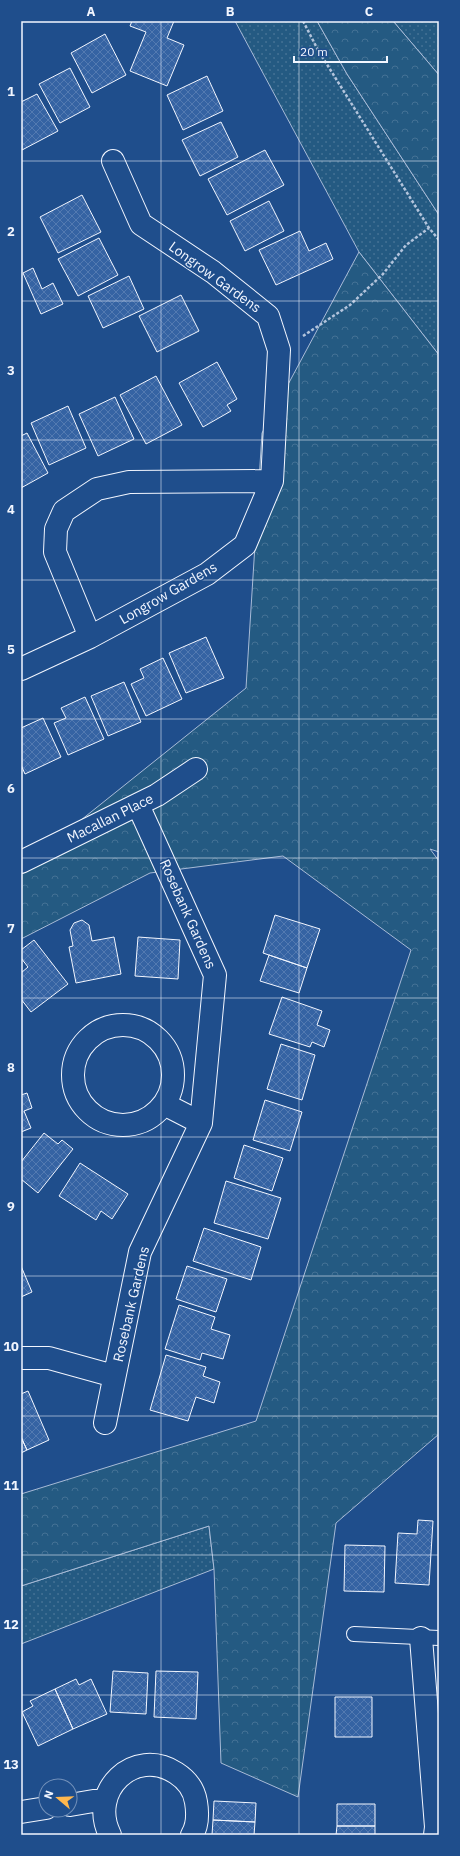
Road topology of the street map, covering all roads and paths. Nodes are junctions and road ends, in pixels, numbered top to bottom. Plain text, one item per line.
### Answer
1 (303, 21) edge
2 (113, 161) dead end
3 (429, 228) junction
4 (439, 240) edge
5 (279, 350) junction
6 (272, 480) junction
7 (90, 638) junction
8 (21, 669) edge
9 (196, 769) dead end
10 (138, 805) junction
11 (21, 862) edge
12 (164, 1104) junction
13 (201, 1123) junction
14 (21, 1358) edge
15 (114, 1376) junction
16 (104, 1423) dead end
17 (354, 1634) dead end
18 (430, 1638) edge
19 (105, 1799) junction
20 (78, 1804) edge
21 (38, 1809) edge
22 (21, 1812) edge
23 (110, 1835) edge
24 (192, 1835) edge
25 (435, 1835) edge

1 - 3 path
2 - 5 street, Longrow Gardens
3 - 4 path
3 - 5 path
5 - 6 street, Longrow Gardens
6 - 7 street, Longrow Gardens
6 - 7 street
7 - 8 street, Longrow Gardens
9 - 10 street, Macallan Place
10 - 11 street, Macallan Place
10 - 13 street, Rosebank Gardens
12 - 12 street
12 - 13 street
13 - 15 street, Rosebank Gardens
14 - 15 street, Rosebank Gardens
15 - 16 street, Rosebank Gardens
17 - 18 lane
18 - 25 street
19 - 20 street
19 - 23 street
19 - 24 street
21 - 22 street

